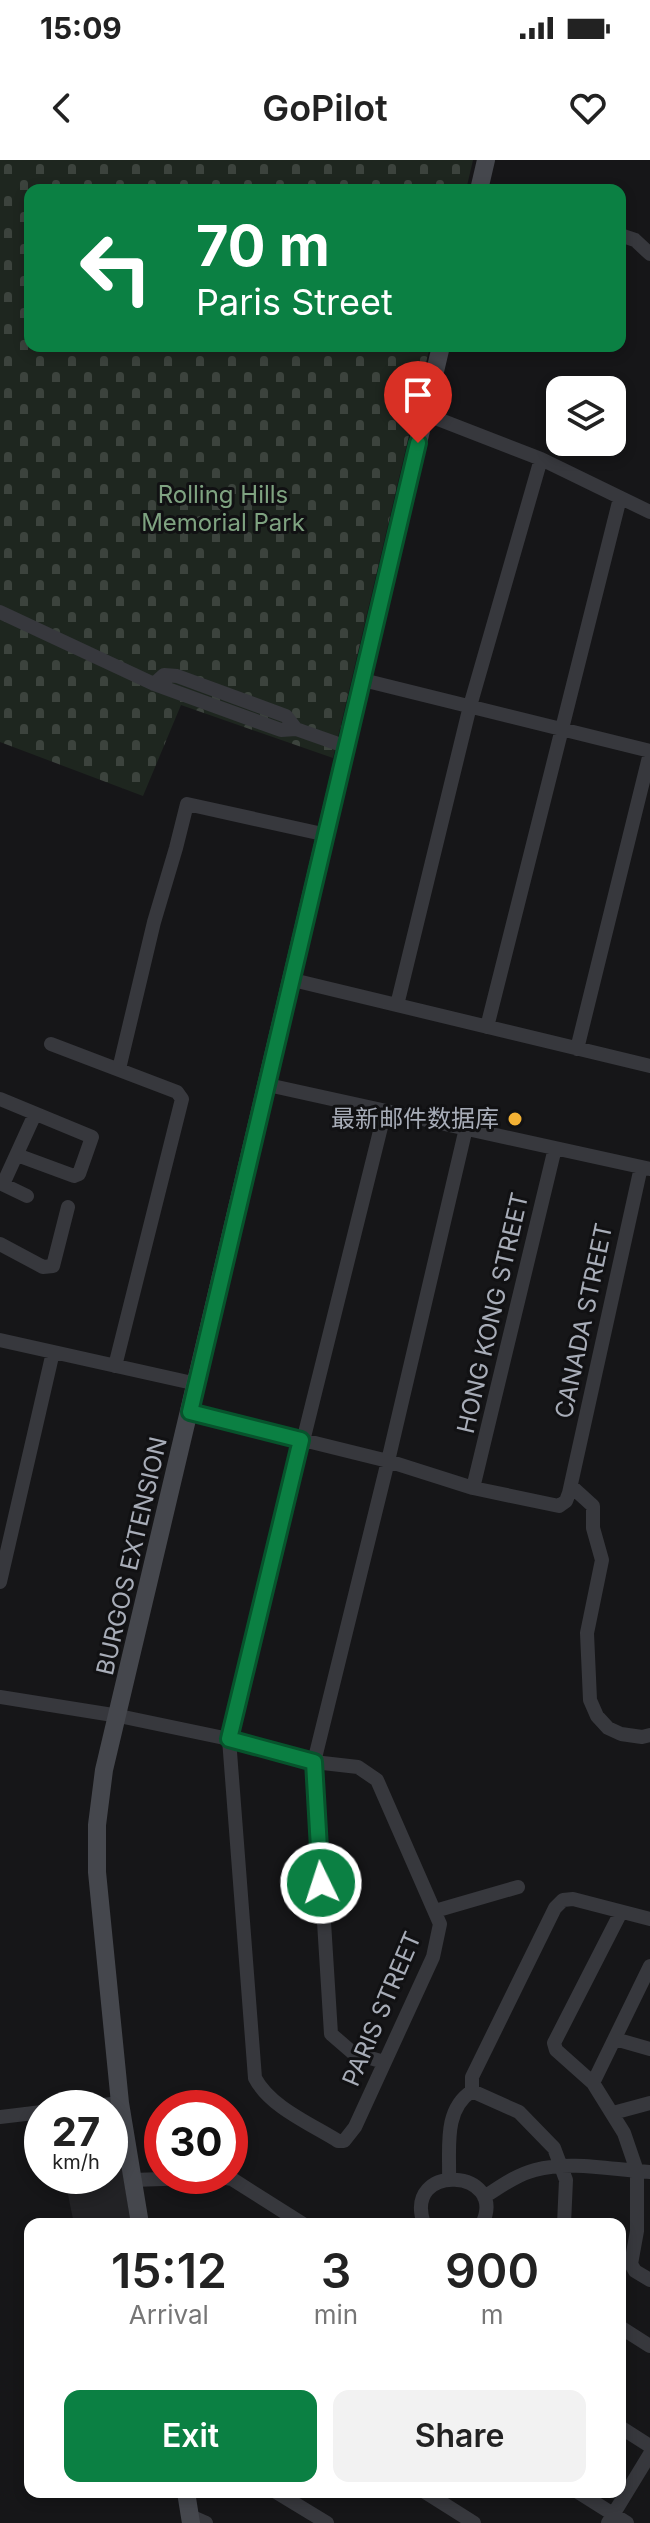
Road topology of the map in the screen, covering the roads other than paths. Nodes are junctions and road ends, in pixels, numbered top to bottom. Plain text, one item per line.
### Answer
1 (486, 160) edge
2 (480, 184) edge
3 (626, 237) edge
4 (650, 254) edge
5 (440, 352) edge
6 (425, 414) junction
7 (541, 459) junction
8 (620, 498) junction
9 (650, 512) edge
10 (0, 612) edge
11 (363, 680) junction
12 (470, 706) junction
13 (561, 729) junction
14 (347, 747) junction
15 (650, 752) edge
16 (327, 835) junction
17 (293, 980) junction
18 (397, 1005) junction
19 (487, 1027) junction
20 (51, 1044) dead end
21 (577, 1049) junction
22 (650, 1066) edge
23 (119, 1069) junction
24 (268, 1085) junction
25 (0, 1099) edge
26 (385, 1111) junction
27 (35, 1114) junction
28 (466, 1128) junction
29 (555, 1148) junction
30 (17, 1155) junction
31 (646, 1168) edge
32 (2, 1183) edge
33 (27, 1196) dead end
34 (68, 1207) dead end
35 (0, 1244) edge
36 (0, 1340) edge
37 (53, 1352) junction
38 (115, 1366) junction
39 (197, 1384) junction
40 (190, 1412) junction
41 (301, 1440) junction
42 (388, 1461) junction
43 (571, 1486) junction
44 (473, 1488) junction
45 (0, 1582) edge
46 (0, 1697) edge
47 (119, 1716) junction
48 (650, 1735) edge
49 (229, 1739) junction
50 (314, 1762) junction
51 (518, 1887) dead end
52 (435, 1911) junction
53 (621, 1912) junction
54 (650, 1919) edge
55 (650, 1966) edge
56 (645, 1987) edge
57 (615, 2039) junction
58 (650, 2049) edge
59 (384, 2062) junction
60 (593, 2083) junction
61 (119, 2090) edge
62 (472, 2091) junction
63 (650, 2103) edge
64 (613, 2113) junction
65 (24, 2114) edge
66 (0, 2117) edge
67 (128, 2150) edge
68 (560, 2167) junction
69 (643, 2171) edge
70 (449, 2179) junction
71 (133, 2180) junction
72 (484, 2197) junction
73 (279, 2217) edge
74 (139, 2218) edge
75 (423, 2218) edge
76 (484, 2218) edge
77 (564, 2218) edge
78 (644, 2233) edge
79 (650, 2280) edge
80 (626, 2331) edge
81 (650, 2346) edge
82 (626, 2431) edge
83 (650, 2446) edge
84 (650, 2454) edge
85 (626, 2493) edge
86 (188, 2498) edge
87 (290, 2498) edge
88 (434, 2498) edge
89 (586, 2498) edge
90 (623, 2498) edge
91 (611, 2518) edge
92 (195, 2521) edge
93 (327, 2523) edge
94 (474, 2523) edge
95 (627, 2523) edge

1 - 2 main road
3 - 4 street
5 - 6 main road, BURGOS EXTENSION
6 - 7 street
6 - 11 main road, BURGOS EXTENSION
7 - 8 street
7 - 12 street
8 - 9 street
8 - 13 street
10 - 14 street
11 - 12 street
11 - 14 main road, BURGOS EXTENSION
12 - 13 street
12 - 18 street
13 - 15 street
13 - 19 street
14 - 16 main road, BURGOS EXTENSION
15 - 21 street
16 - 17 main road, BURGOS EXTENSION
16 - 23 street
17 - 18 street
17 - 24 main road, BURGOS EXTENSION
18 - 19 street
19 - 21 street
20 - 23 street
21 - 22 street
23 - 38 street
24 - 26 street
24 - 39 main road, BURGOS EXTENSION
25 - 27 street
26 - 28 street
26 - 41 street
27 - 30 street
27 - 30 street
28 - 29 street
28 - 42 street
29 - 31 street
29 - 44 street, HONG KONG STREET
30 - 32 street
31 - 43 street, CANADA STREET
32 - 33 street
34 - 35 street
36 - 37 street
37 - 38 street
37 - 45 street
38 - 39 street
39 - 40 main road, BURGOS EXTENSION
40 - 41 street
40 - 47 main road, BURGOS EXTENSION
41 - 42 street
41 - 49 street
42 - 44 street
42 - 50 street
43 - 44 street
43 - 48 street
46 - 47 street, PARIS STREET
47 - 49 street, PARIS STREET
47 - 61 main road, BURGOS EXTENSION
49 - 50 street, PARIS STREET
49 - 59 street, PARIS STREET
50 - 52 street, PARIS STREET
50 - 59 street
51 - 52 street
52 - 59 street, PARIS STREET
53 - 54 street
53 - 60 street
53 - 62 street
55 - 56 street
56 - 57 street
57 - 58 street
57 - 60 street
60 - 64 street
62 - 68 street
62 - 70 street
63 - 64 street
64 - 69 street
65 - 66 street
67 - 71 main road, BURGOS EXTENSION
68 - 69 street
68 - 72 street
68 - 77 street
69 - 78 street
70 - 72 street
70 - 75 street
71 - 73 street
71 - 74 main road, BURGOS EXTENSION
72 - 76 street
78 - 79 street
80 - 81 street
82 - 83 street
84 - 85 street
86 - 92 main road
87 - 93 street
88 - 94 street
89 - 91 street
90 - 91 street
91 - 95 street

